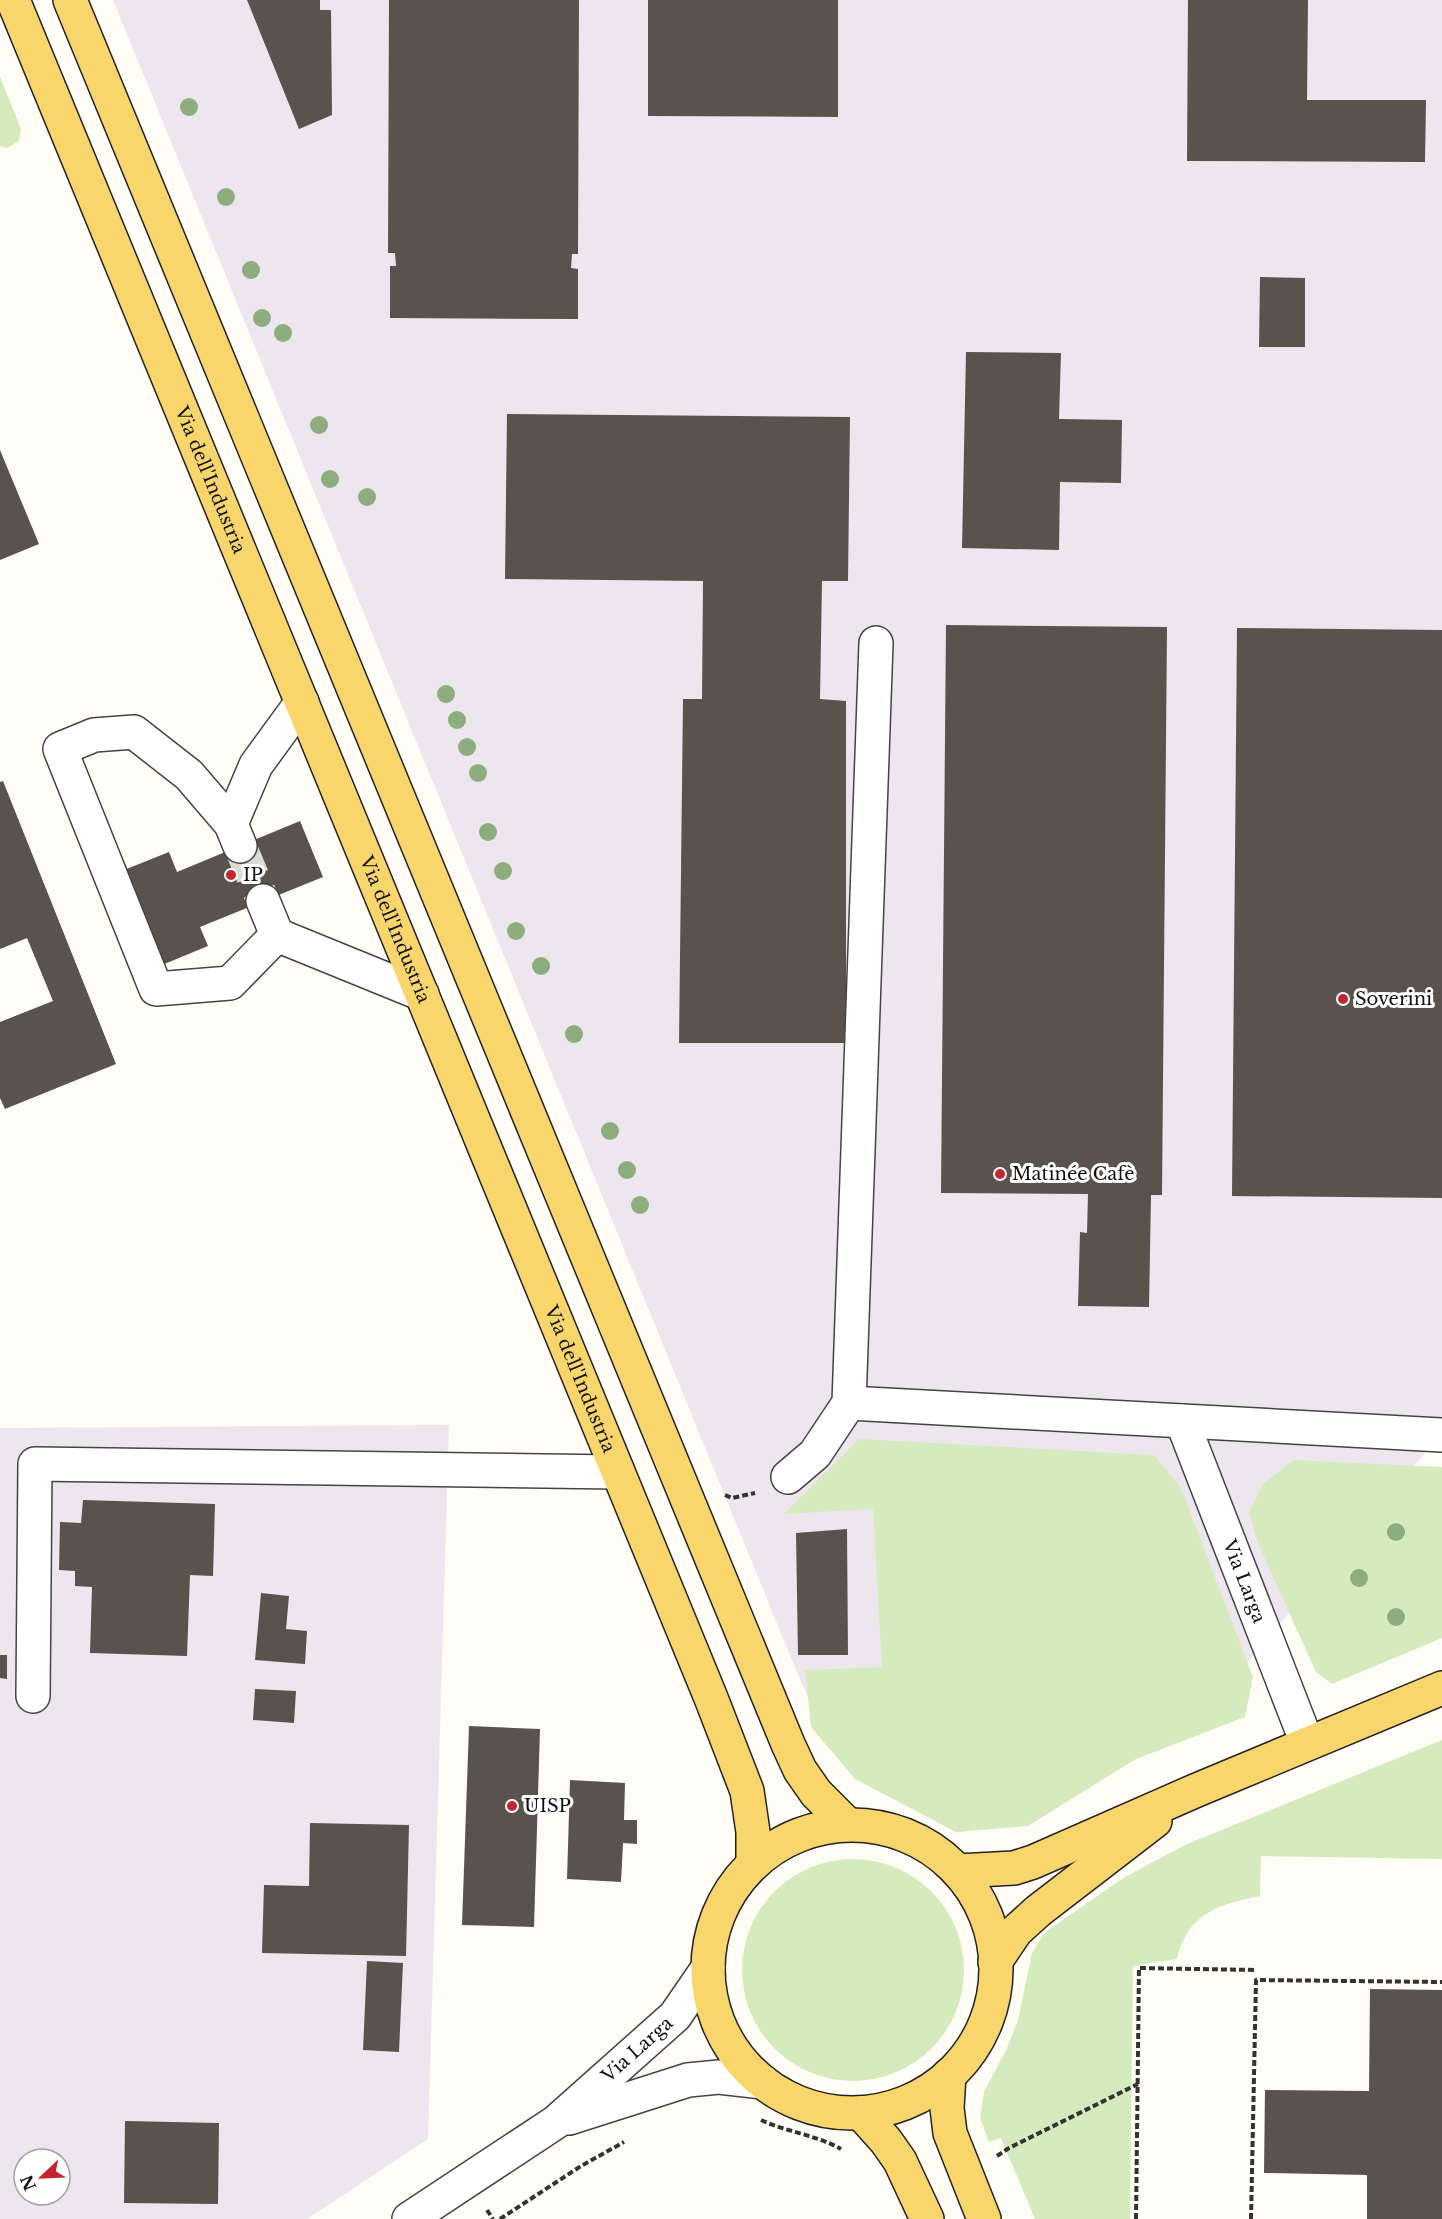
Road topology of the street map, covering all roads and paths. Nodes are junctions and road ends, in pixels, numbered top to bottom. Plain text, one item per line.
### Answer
1 (13, 0) edge
2 (70, 0) edge
3 (876, 643) dead end
4 (302, 702) junction
5 (263, 901) tunnel mouth
6 (277, 935) junction
7 (422, 994) junction
8 (849, 1403) junction
9 (1182, 1421) junction
10 (1442, 1435) edge
11 (617, 1472) junction
12 (788, 1477) dead end
13 (1442, 1688) edge
14 (33, 1696) dead end
15 (1306, 1743) junction
16 (1197, 1790) junction
17 (847, 1824) junction
18 (753, 1864) junction
19 (958, 1871) junction
20 (995, 1962) junction
21 (708, 1968) junction
22 (1256, 1970) dead end
23 (1442, 1982) edge
24 (949, 2075) junction
25 (763, 2082) junction
26 (1138, 2084) junction
27 (861, 2113) junction
28 (759, 2119) dead end
29 (556, 2122) junction
30 (628, 2139) dead end
31 (848, 2153) dead end
32 (994, 2159) dead end
33 (410, 2219) edge
34 (500, 2219) edge
35 (927, 2219) edge
36 (984, 2219) edge
37 (1136, 2219) edge
38 (1251, 2219) edge

1 - 4 main road, Via dell'Industria
2 - 17 main road
3 - 8 street
4 - 6 street
4 - 7 main road, Via dell'Industria
5 - 6 street
6 - 7 street
7 - 11 main road, Via dell'Industria
8 - 9 street
8 - 12 street
9 - 10 street
9 - 15 street, Via Larga
11 - 14 street
11 - 18 main road, Via dell'Industria
13 - 15 main road
15 - 16 main road
16 - 19 main road
16 - 20 main road
17 - 18 main road
17 - 19 main road
18 - 21 main road
19 - 20 main road
20 - 24 main road
21 - 25 main road
21 - 29 street, Via Larga
22 - 26 path
23 - 38 path
24 - 27 main road
24 - 36 main road
25 - 27 main road
25 - 29 street, Via Larga
26 - 32 path
26 - 37 path
27 - 35 main road
28 - 31 path
29 - 33 street, Via Larga
30 - 34 path

